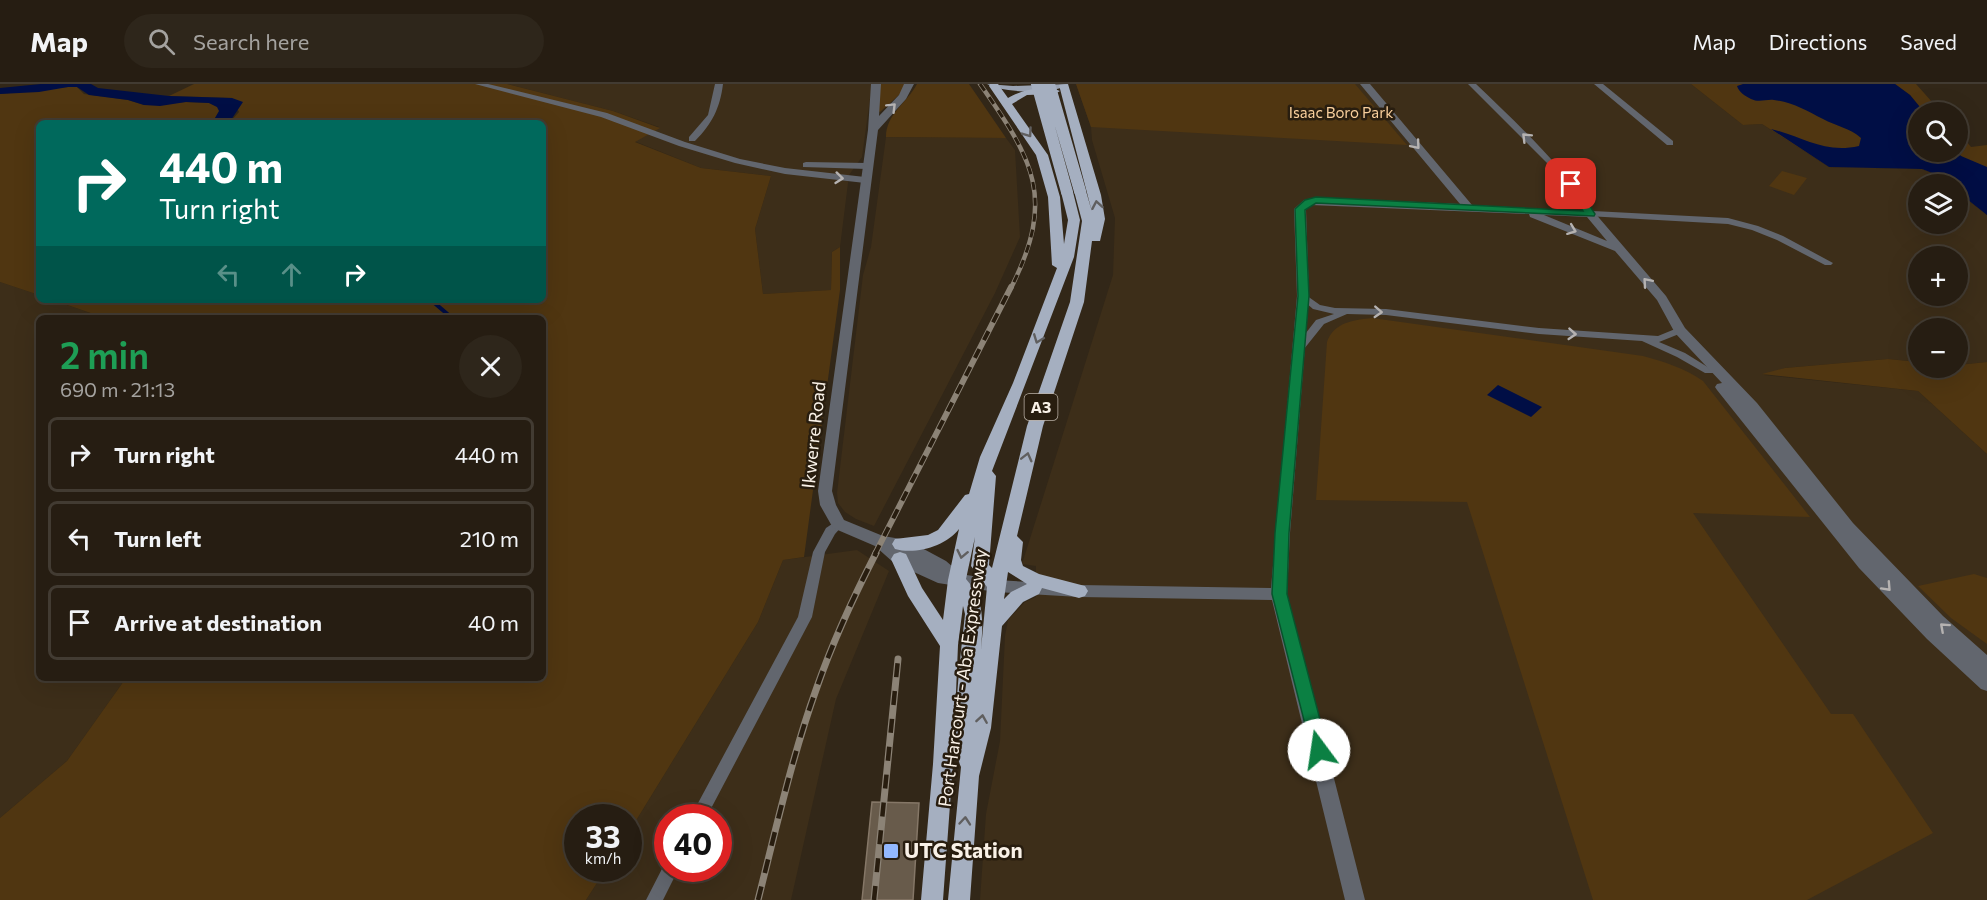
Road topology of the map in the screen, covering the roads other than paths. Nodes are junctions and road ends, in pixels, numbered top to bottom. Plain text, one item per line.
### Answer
1 (478, 84) edge
2 (506, 84) edge
3 (719, 84) edge
4 (876, 84) edge
5 (909, 84) edge
6 (1036, 84) edge
7 (1048, 84) edge
8 (1365, 84) edge
9 (1472, 84) edge
10 (1598, 84) edge
11 (993, 85) edge
12 (1064, 88) edge
13 (1006, 104) junction
14 (873, 130) junction
15 (692, 139) junction
16 (1670, 143) dead end
17 (867, 166) junction
18 (865, 180) junction
19 (1073, 191) junction
20 (1469, 208) junction
21 (1523, 211) junction
22 (1590, 214) junction
23 (1621, 252) junction
24 (1828, 263) dead end
25 (1059, 284) junction
26 (1303, 296) junction
27 (1077, 302) junction
28 (1349, 312) junction
29 (1680, 330) junction
30 (1643, 339) junction
31 (1300, 347) junction
32 (1709, 371) junction
33 (987, 457) junction
34 (979, 489) junction
35 (1014, 514) junction
36 (838, 524) junction
37 (901, 551) junction
38 (957, 580) junction
39 (996, 586) junction
40 (1032, 589) junction
41 (1079, 591) junction
42 (1280, 594) junction
43 (992, 625) junction
44 (949, 645) junction
45 (1987, 666) edge
46 (1987, 684) edge
47 (969, 776) junction
48 (705, 804) edge
49 (664, 882) edge
50 (654, 900) edge
51 (932, 900) edge
52 (959, 900) edge
53 (1355, 900) edge

1 -> 18 street
2 - 15 street
3 - 15 street
4 - 14 street, Ikwerre Road
14 -> 5 street, Ikwerre Road
6 - 19 highway, Port Harcourt - Aba Expressway / A3, bridge
7 - 19 highway, Port Harcourt - Aba Expressway / A3, bridge
8 -> 20 street
22 -> 9 street
10 - 16 street
11 - 12 main road
11 - 13 highway
12 - 13 highway
27 -> 12 highway
13 -> 25 highway
14 - 17 street, Ikwerre Road
15 - 17 street
17 - 18 street, Ikwerre Road
18 - 36 street, Ikwerre Road
19 - 25 highway, Port Harcourt - Aba Expressway / A3
19 - 27 highway, Port Harcourt - Aba Expressway / A3
20 - 21 street
20 - 26 street
21 - 22 street
21 -> 23 street
22 - 23 street
22 - 24 street
29 -> 23 street
25 -> 33 highway, Port Harcourt - Aba Expressway / A3
26 - 28 street
26 - 31 street
35 -> 27 highway, Port Harcourt - Aba Expressway / A3
28 -> 30 street
28 - 31 street
29 - 30 street
29 - 32 street
45 -> 29 street
30 - 32 street
31 - 42 street
32 -> 46 street
33 - 34 highway, Port Harcourt - Aba Expressway / A3
33 - 39 highway
34 - 37 highway
34 -> 38 highway, Port Harcourt - Aba Expressway / A3
35 - 39 highway, Port Harcourt - Aba Expressway / A3
35 - 41 highway
36 - 37 street
36 - 48 street
37 - 38 street
37 - 44 highway
38 - 39 street
38 - 44 highway, Port Harcourt - Aba Expressway / A3
38 - 47 highway
39 - 40 street
39 - 43 highway, Port Harcourt - Aba Expressway / A3
40 - 41 street
40 - 43 highway
41 - 42 street
42 - 53 street
47 -> 43 highway, Port Harcourt - Aba Expressway / A3
44 - 51 highway, Port Harcourt - Aba Expressway / A3
52 -> 47 highway, Port Harcourt - Aba Expressway / A3
49 - 50 street

